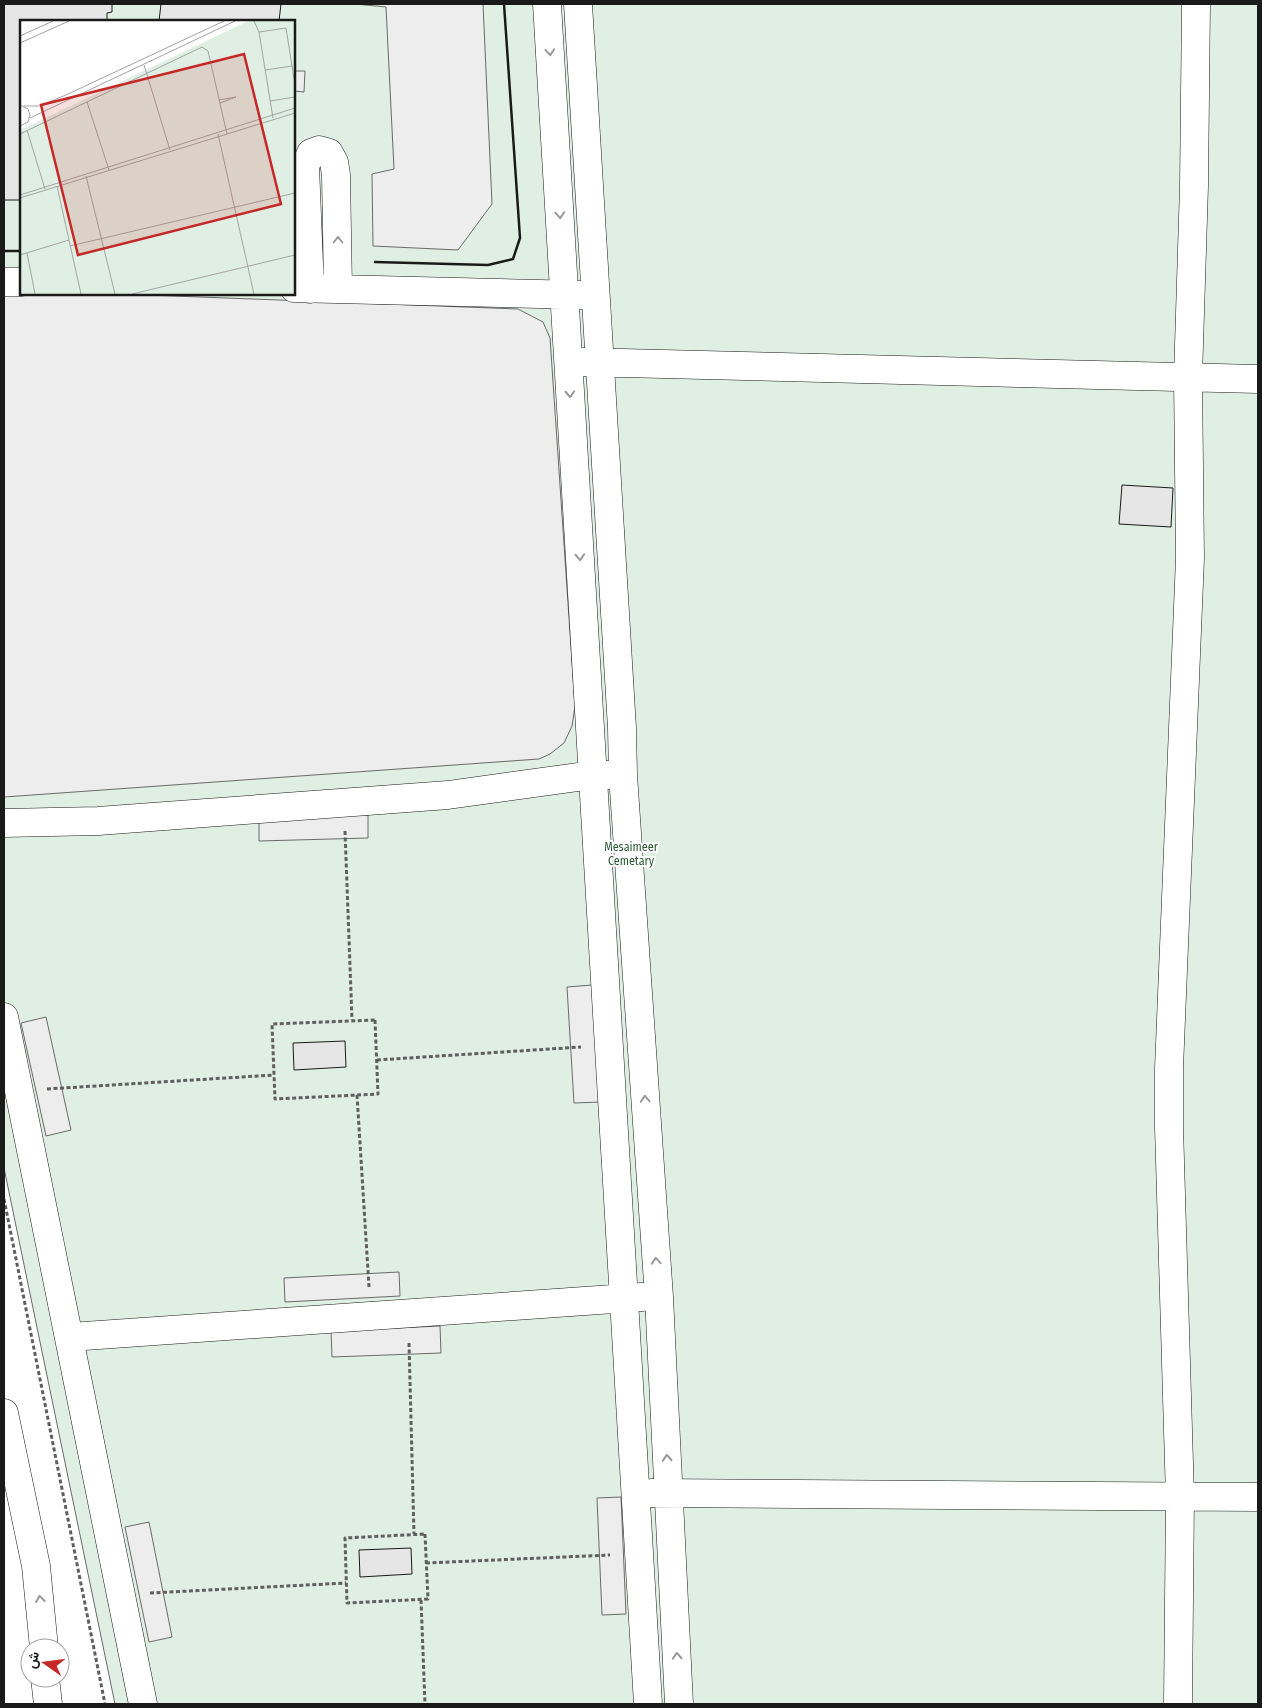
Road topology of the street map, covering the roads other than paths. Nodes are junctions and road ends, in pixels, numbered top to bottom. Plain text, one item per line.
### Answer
1 (547, 4) edge
2 (578, 4) edge
3 (1196, 4) edge
4 (4, 282) edge
5 (20, 282) edge
6 (302, 288) edge
7 (338, 289) junction
8 (566, 294) junction
9 (596, 295) junction
10 (568, 362) junction
11 (599, 362) junction
12 (1188, 377) junction
13 (1258, 378) edge
14 (593, 775) junction
15 (623, 775) junction
16 (4, 823) edge
17 (4, 1017) edge
18 (625, 1297) junction
19 (659, 1297) junction
20 (70, 1337) junction
21 (4, 1413) edge
22 (636, 1493) junction
23 (669, 1493) junction
24 (1180, 1497) junction
25 (1258, 1497) edge
26 (43, 1638) edge
27 (46, 1688) edge
28 (48, 1704) edge
29 (143, 1704) edge
30 (648, 1704) edge
31 (680, 1704) edge
32 (1178, 1704) edge

1 -> 8 street
2 - 9 street
3 - 12 street
4 - 5 street
6 - 7 street
7 -> 6 street
7 - 8 street
8 - 9 street
8 - 10 street
9 - 11 street
10 - 11 street
10 -> 14 street
11 - 12 street
11 - 15 street
12 - 13 street
12 - 24 street
14 - 15 street
14 - 16 street
14 - 18 street
19 -> 15 street
17 - 20 street
18 - 19 street
18 - 20 street
18 - 22 street
23 -> 19 street
20 - 29 street
26 -> 21 street
22 - 23 street
22 - 30 street
23 - 24 street
31 -> 23 street
24 - 25 street
24 - 32 street
27 - 28 street

